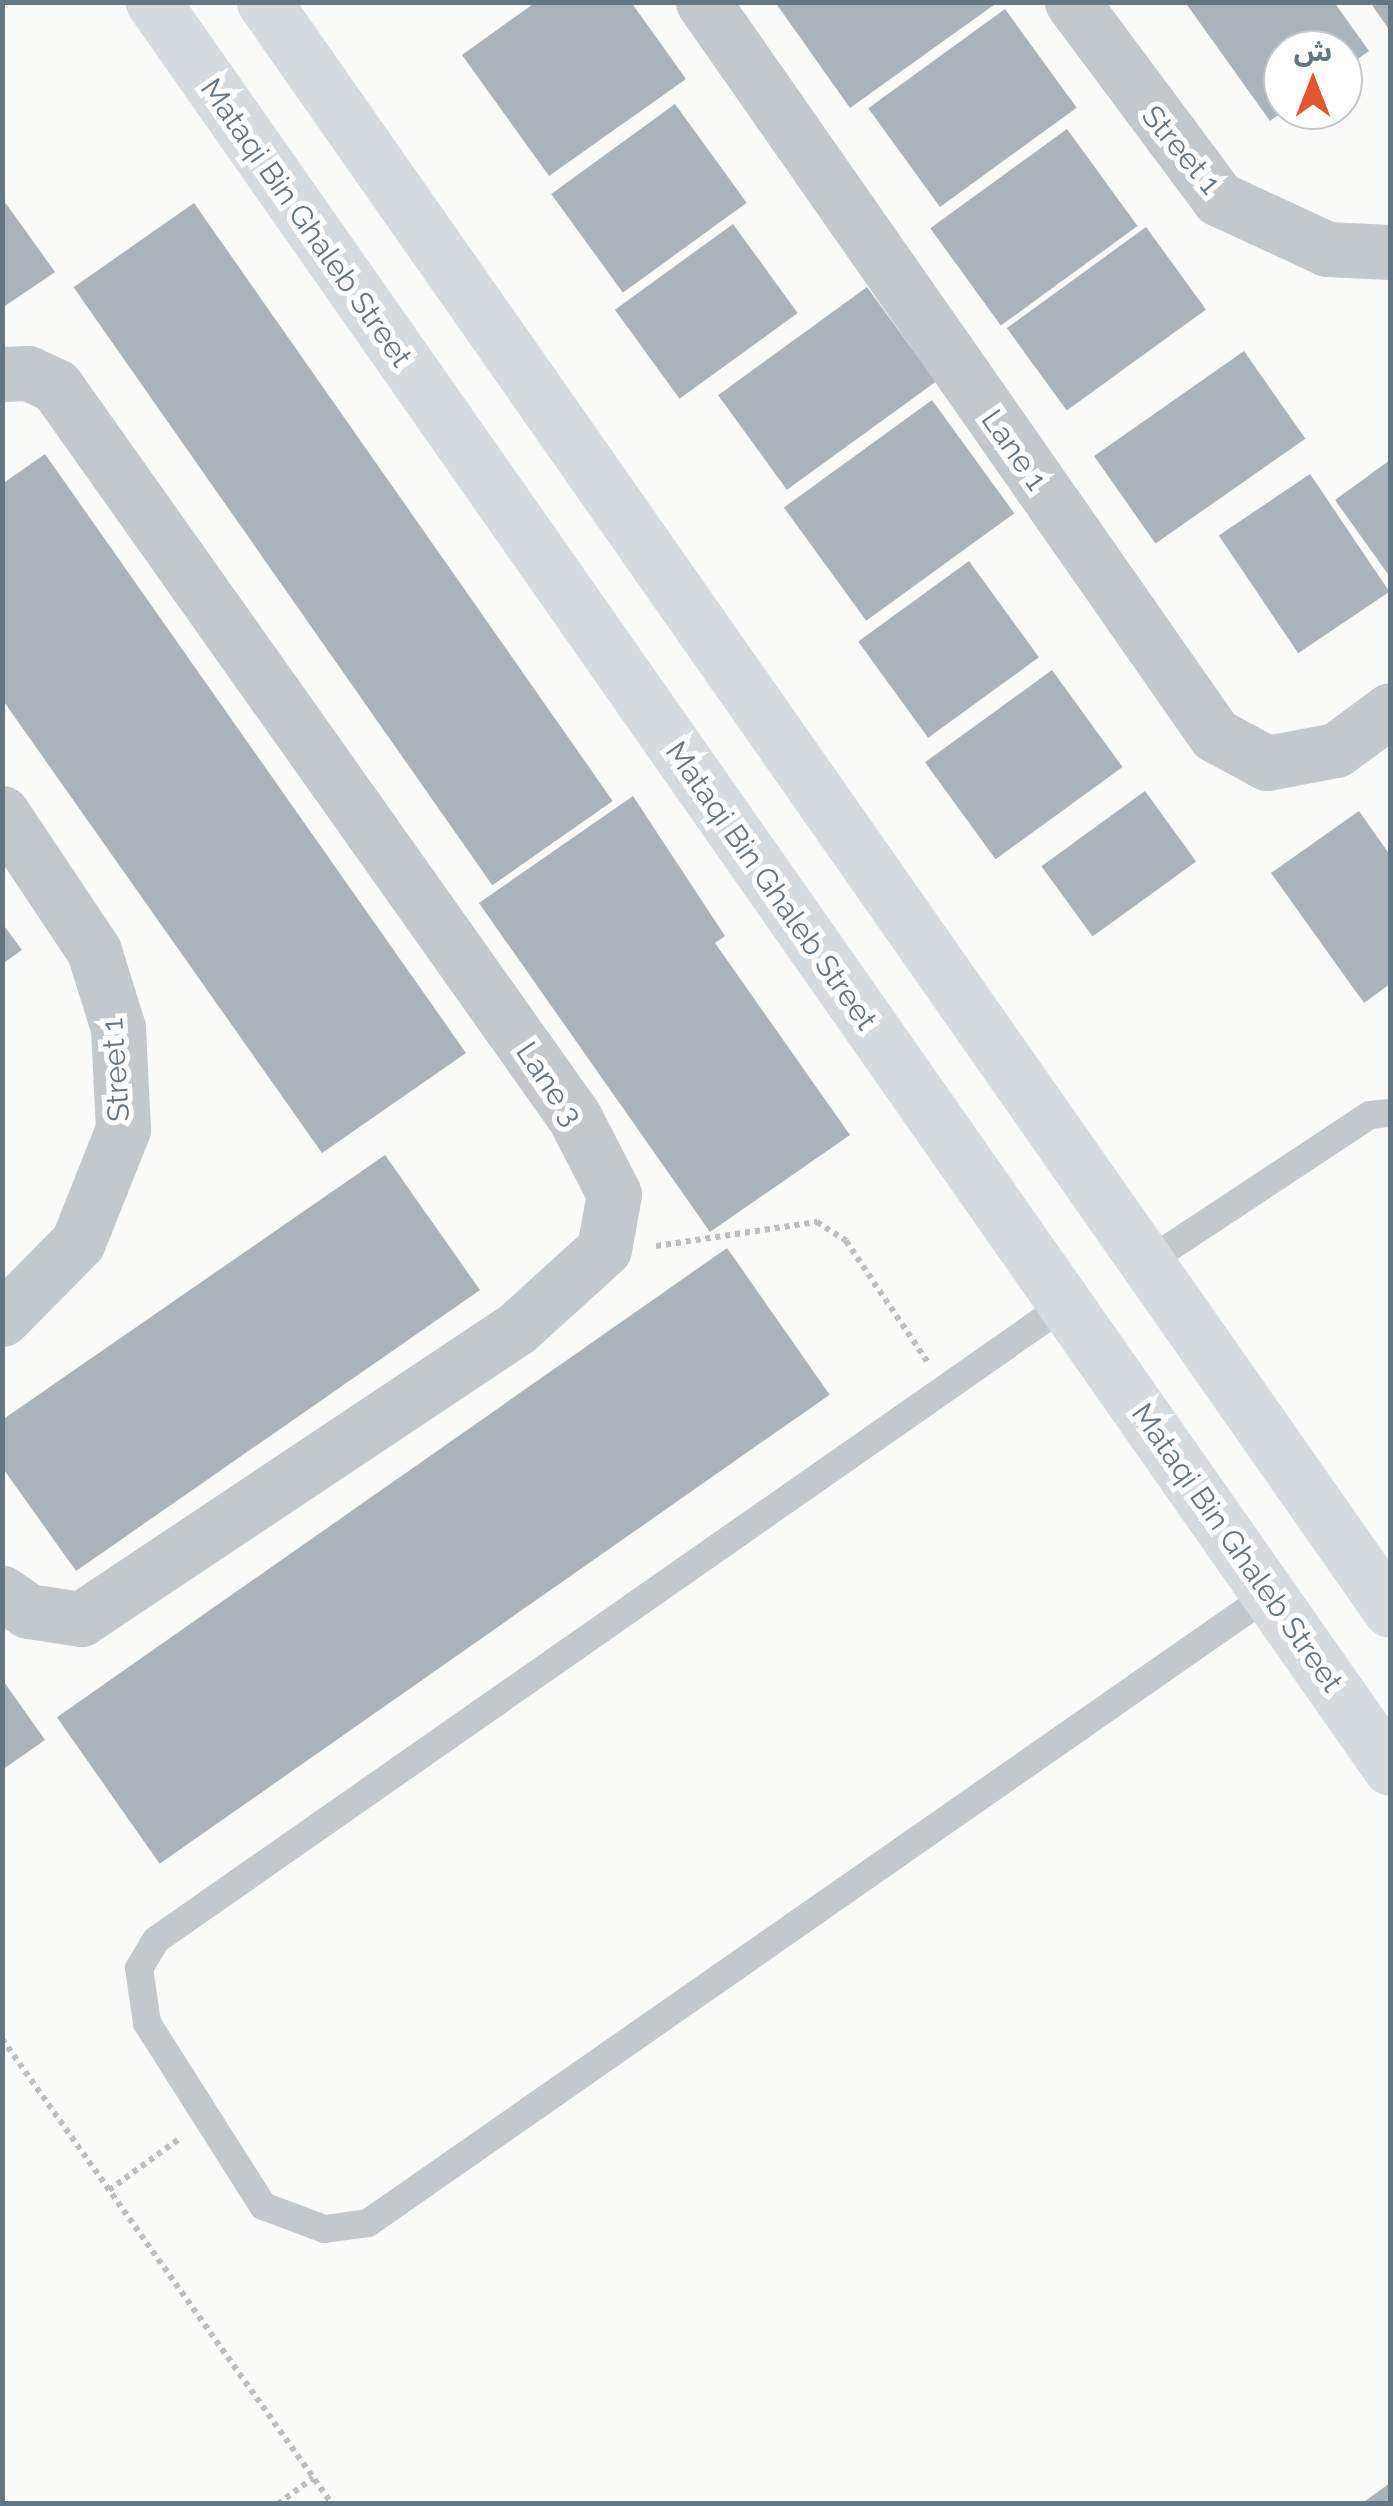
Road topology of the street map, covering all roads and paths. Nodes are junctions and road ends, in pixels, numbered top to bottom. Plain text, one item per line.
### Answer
1 (153, 2) edge
2 (264, 2) edge
3 (703, 2) edge
4 (1072, 2) edge
5 (1390, 252) edge
6 (2, 374) edge
7 (635, 536) junction
8 (552, 574) junction
9 (710, 642) junction
10 (640, 699) junction
11 (1390, 710) edge
12 (2, 813) edge
13 (1390, 1113) edge
14 (604, 1249) junction
15 (1146, 1263) junction
16 (1066, 1304) junction
17 (2, 1319) edge
18 (945, 1388) junction
19 (2, 1593) edge
20 (1270, 1594) junction
21 (1390, 1610) edge
22 (1390, 1768) edge
23 (2, 2040) edge
24 (208, 2118) junction
25 (109, 2190) junction
26 (314, 2478) junction
27 (278, 2504) edge
28 (332, 2504) edge

1 - 8 street, Mataqi Bin Ghaleb Street
2 - 7 street
3 - 11 street, Lane 1
4 - 5 street, Street 1
6 - 14 street, Lane 3
7 - 8 street
7 - 9 street
8 - 10 street, Mataqi Bin Ghaleb Street
9 - 10 street
9 - 15 street
10 - 16 street, Mataqi Bin Ghaleb Street
12 - 17 street, Street 1
13 - 15 lane
14 - 18 path
14 - 19 street
15 - 21 street
16 - 18 lane
16 - 20 street, Mataqi Bin Ghaleb Street
18 - 24 lane
20 - 22 street, Mataqi Bin Ghaleb Street
20 - 24 lane
23 - 25 path
24 - 25 path
25 - 26 path
26 - 27 path
26 - 28 path

